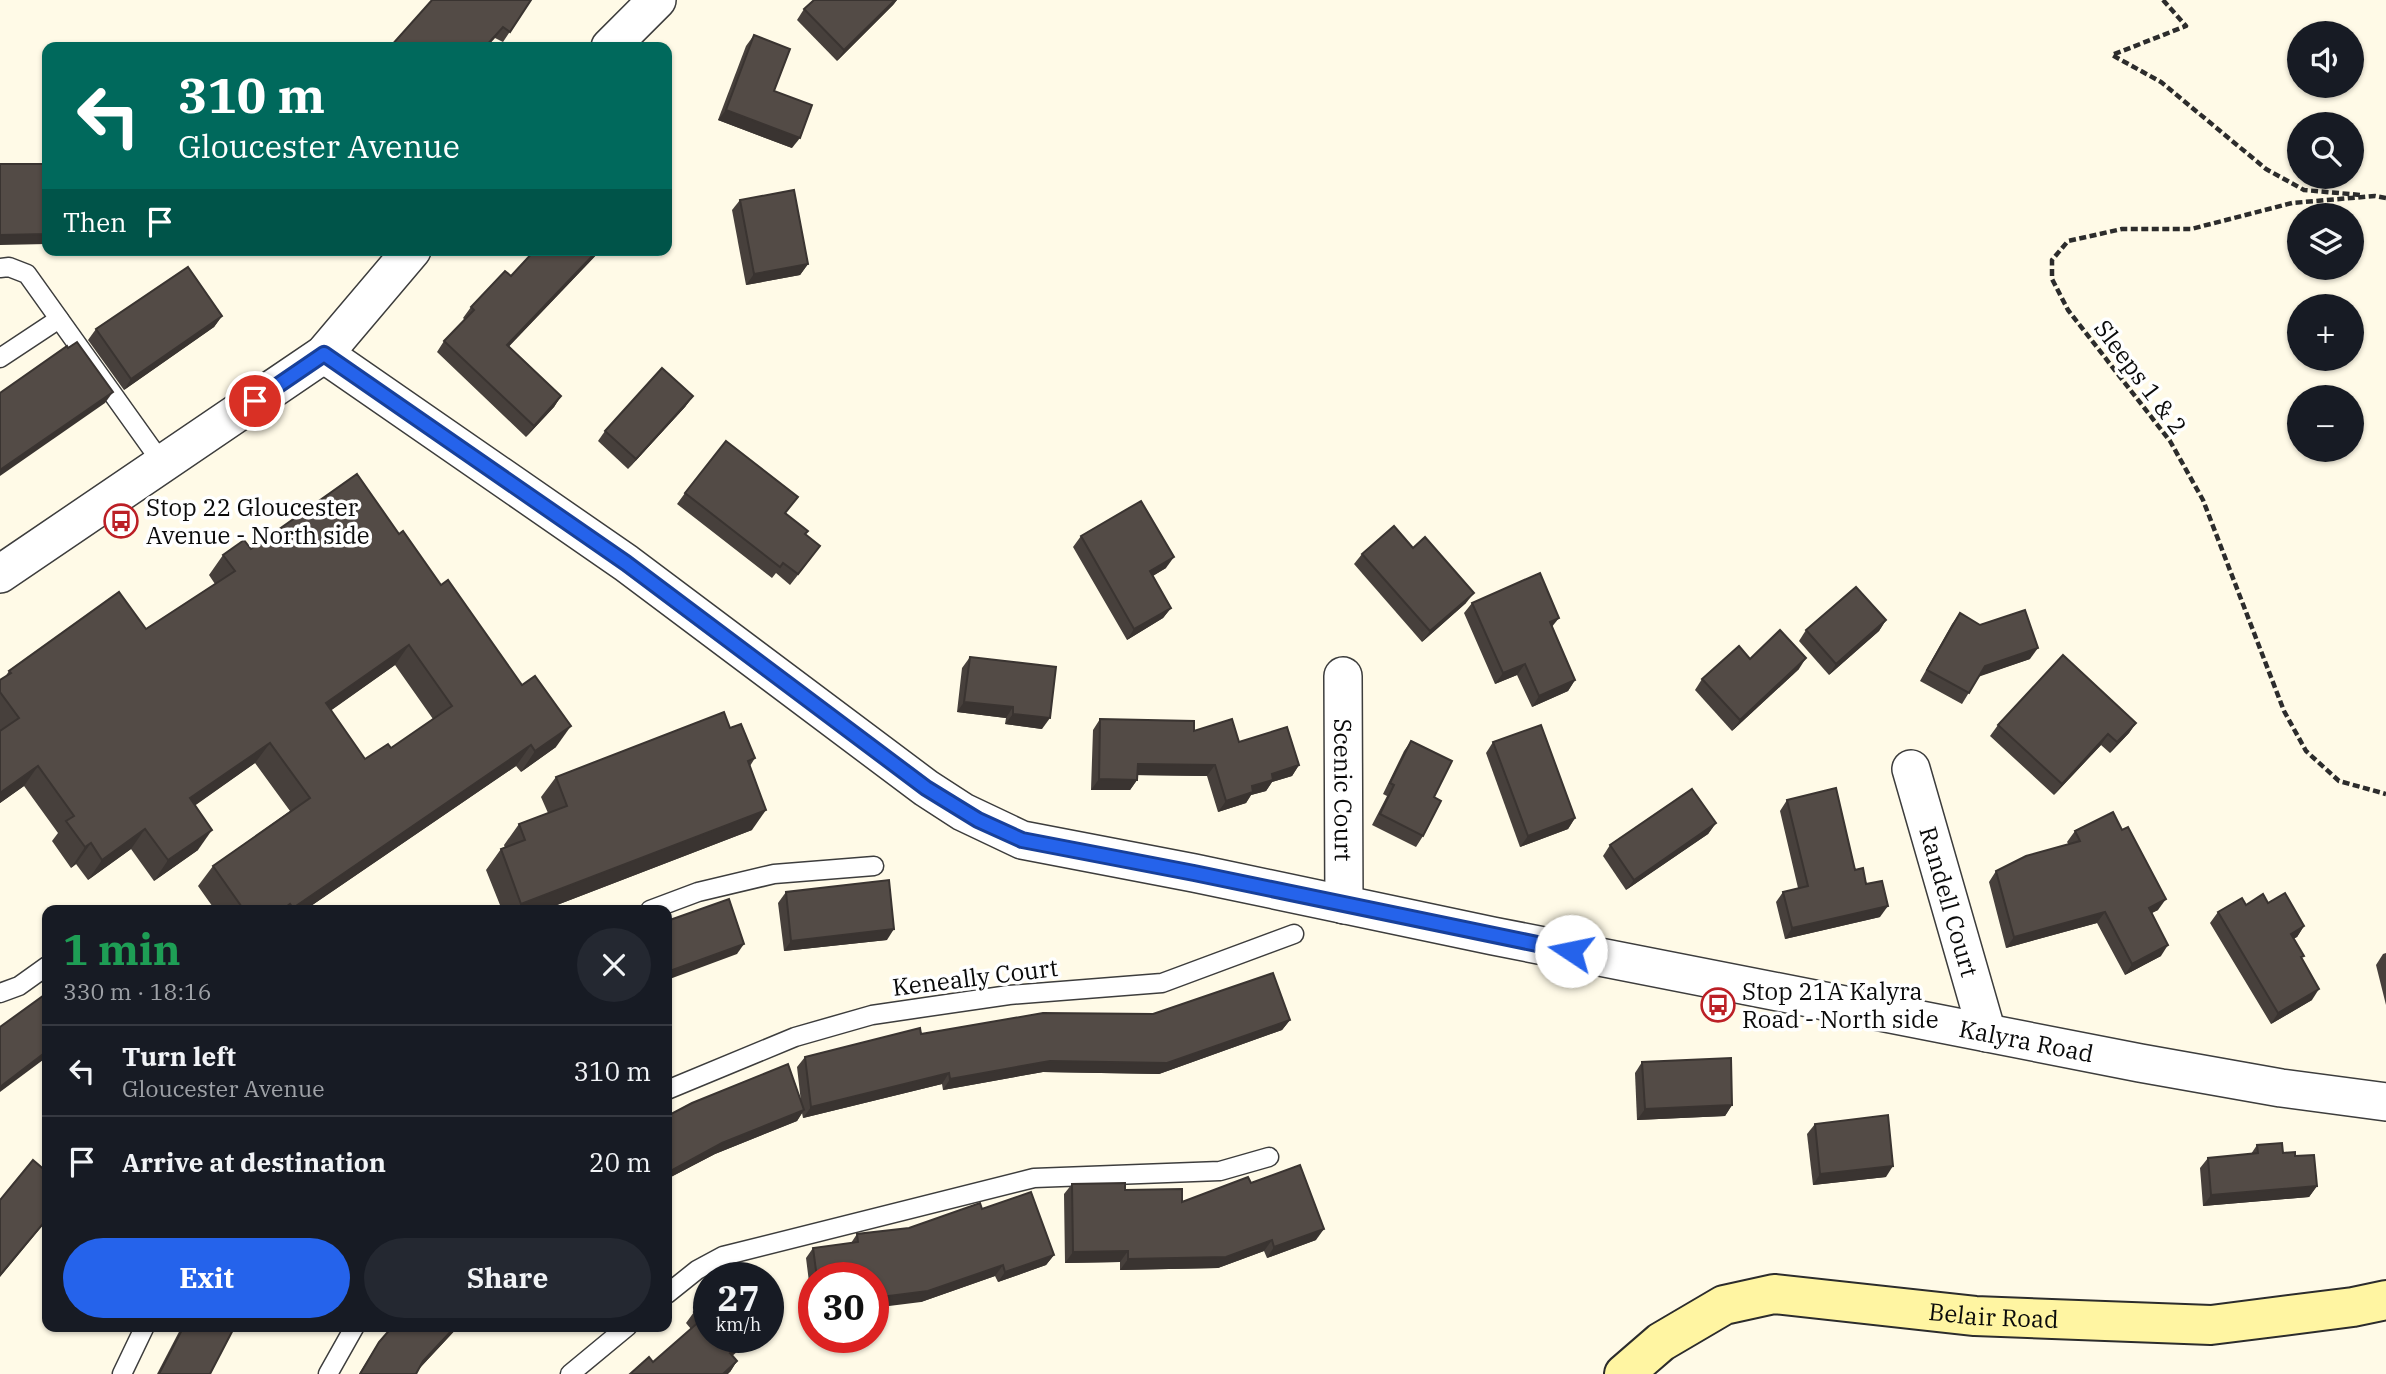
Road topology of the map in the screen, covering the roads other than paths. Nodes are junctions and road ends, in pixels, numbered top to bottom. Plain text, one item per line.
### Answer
1 (657, 0) edge
2 (615, 42) edge
3 (407, 256) edge
4 (0, 268) edge
5 (59, 319) junction
6 (324, 354) junction
7 (0, 358) edge
8 (162, 463) junction
9 (0, 573) edge
10 (1343, 676) dead end
11 (1911, 769) dead end
12 (874, 866) dead end
13 (663, 905) edge
14 (1344, 905) junction
15 (1294, 934) dead end
16 (42, 970) edge
17 (0, 993) edge
18 (1987, 1033) junction
19 (672, 1088) edge
20 (2386, 1102) edge
21 (1269, 1157) dead end
22 (672, 1290) edge
23 (2386, 1300) edge
24 (142, 1332) edge
25 (352, 1332) edge
26 (621, 1332) edge
27 (122, 1374) edge
28 (328, 1374) edge
29 (570, 1374) edge
30 (1624, 1374) edge

1 - 2 street
3 - 6 street
4 - 5 lane
5 - 7 lane
5 - 8 lane
6 - 8 street
6 - 14 street, Kalyra Road
8 - 9 street
10 - 14 street, Scenic Court
11 - 18 street, Randell Court
12 - 13 lane
14 - 18 street, Kalyra Road
15 - 19 lane, Keneally Court
16 - 17 lane
18 - 20 street, Kalyra Road
21 - 22 lane
23 - 30 main road, Belair Road
24 - 27 lane
25 - 28 lane
26 - 29 lane

